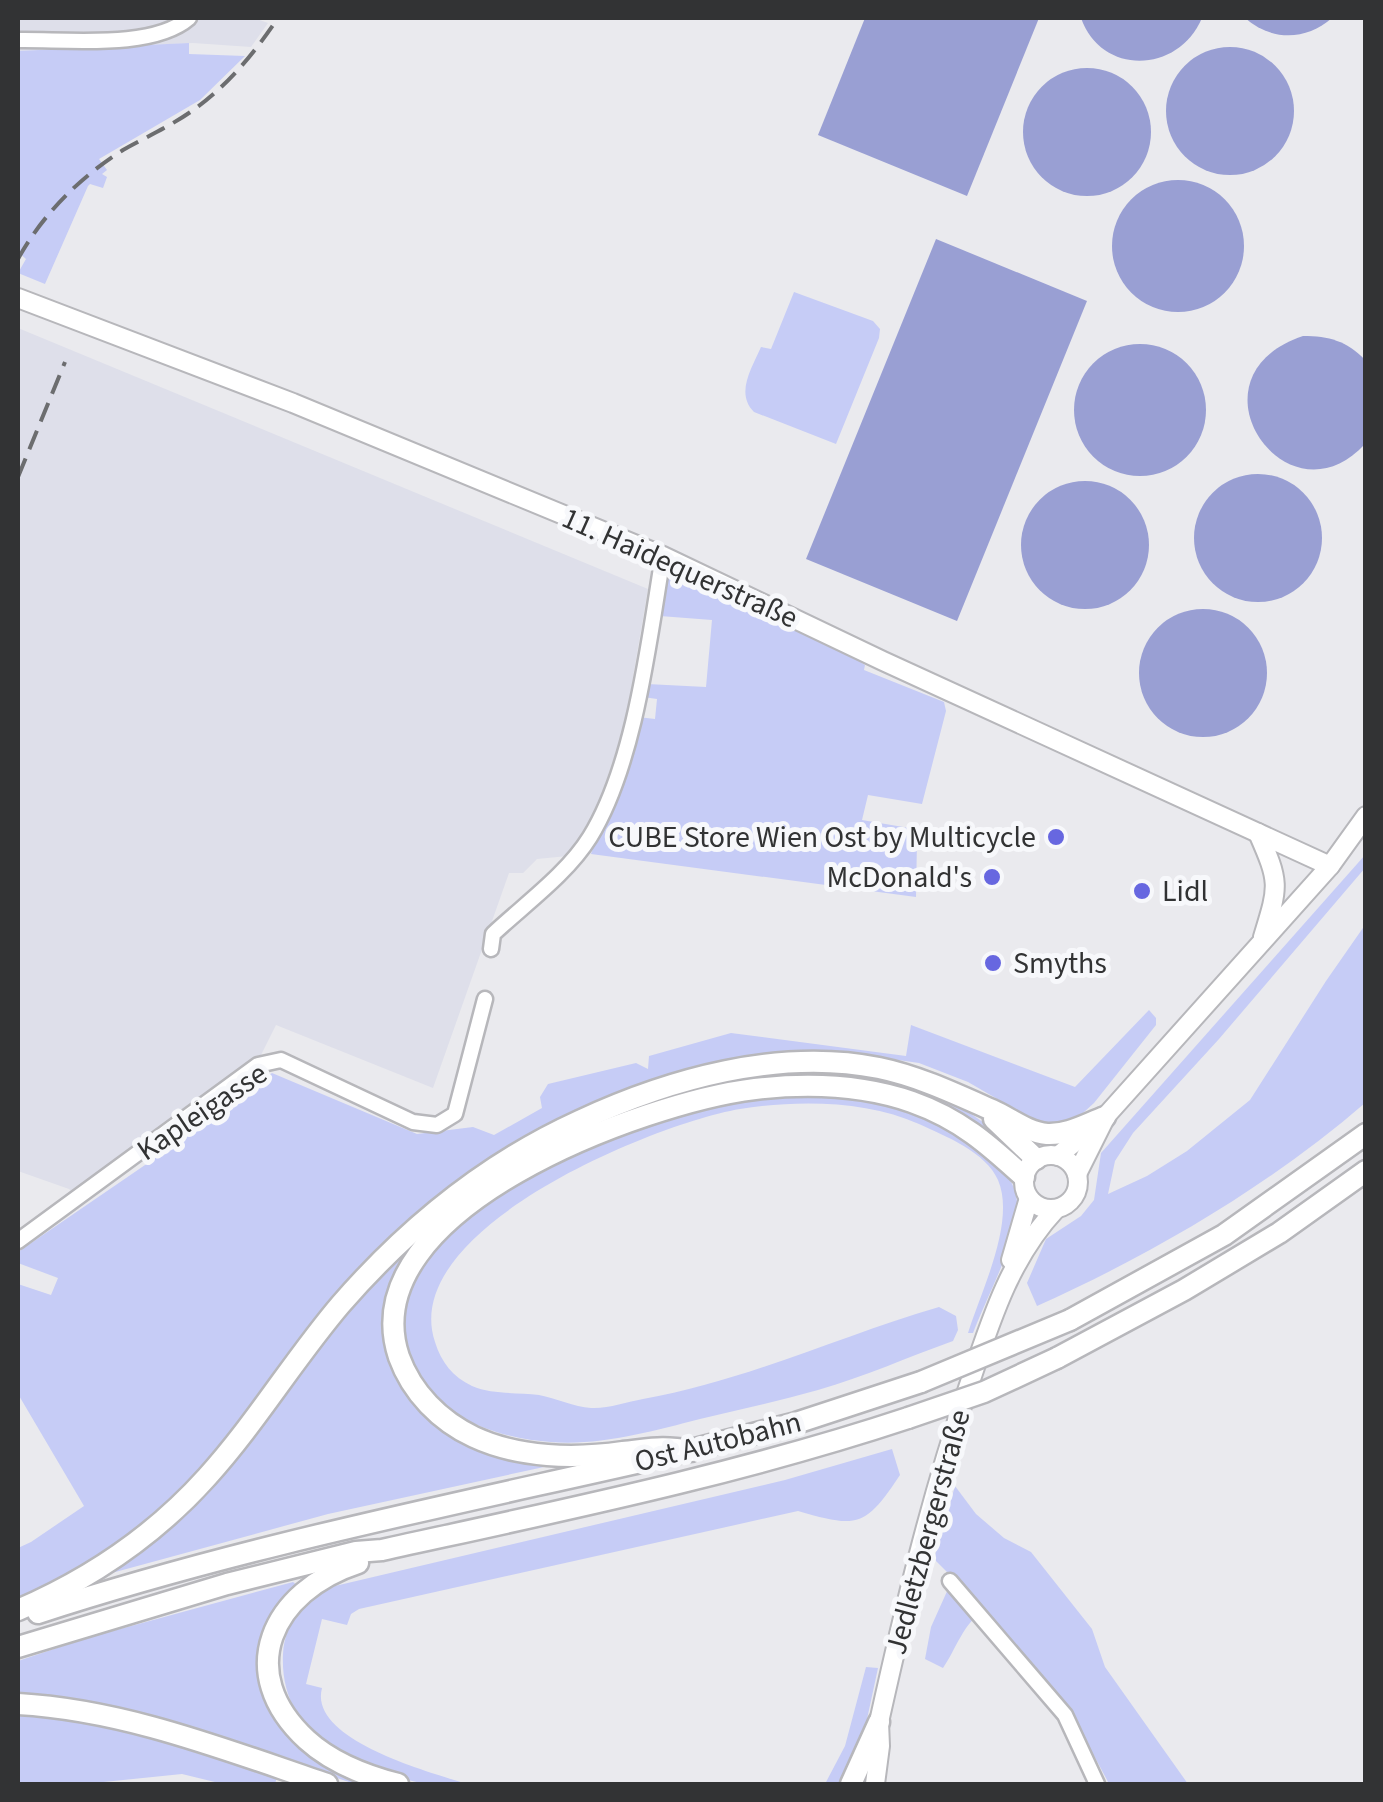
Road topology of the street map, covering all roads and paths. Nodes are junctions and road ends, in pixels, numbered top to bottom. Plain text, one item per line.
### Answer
1 (189, 18) edge
2 (18, 40) edge
3 (18, 298) edge
4 (663, 556) junction
5 (1366, 816) edge
6 (1258, 832) junction
7 (1330, 866) junction
8 (1262, 942) junction
9 (491, 949) dead end
10 (486, 999) dead end
11 (973, 1103) junction
12 (1105, 1118) junction
13 (1366, 1134) edge
14 (1058, 1156) junction
15 (1366, 1171) edge
16 (1077, 1174) junction
17 (1030, 1178) junction
18 (1056, 1209) junction
19 (18, 1241) edge
20 (1006, 1284) junction
21 (690, 1451) junction
22 (382, 1550) junction
23 (950, 1581) dead end
24 (18, 1610) edge
25 (18, 1620) edge
26 (18, 1646) edge
27 (18, 1704) edge
28 (878, 1722) junction
29 (327, 1784) edge
30 (398, 1784) edge
31 (851, 1784) edge
32 (874, 1784) edge
33 (1096, 1784) edge

1 - 2 street
3 - 4 main road, 11. Haidequerstraße
4 - 6 main road, 11. Haidequerstraße
4 - 9 street
5 - 7 main road
6 - 7 main road, 11. Haidequerstraße
6 - 8 main road
7 - 8 main road
8 - 12 main road
10 - 19 street, Kapleigasse
11 - 12 highway
11 - 17 highway
11 - 24 highway
12 - 14 main road
12 - 16 main road
13 - 21 highway, Ost Autobahn, bridge
14 - 16 main road
14 - 17 main road
15 - 22 highway, Ost Autobahn, bridge
16 - 18 main road
17 - 18 main road
17 - 20 main road, Jedletzbergerstraße
17 - 21 highway
18 - 20 main road, Jedletzbergerstraße
20 - 28 main road, Jedletzbergerstraße
21 - 25 highway, Ost Autobahn
22 - 26 highway, Ost Autobahn
22 - 30 highway
23 - 33 street
27 - 29 highway
28 - 31 highway
28 - 32 main road, Jedletzbergerstraße

